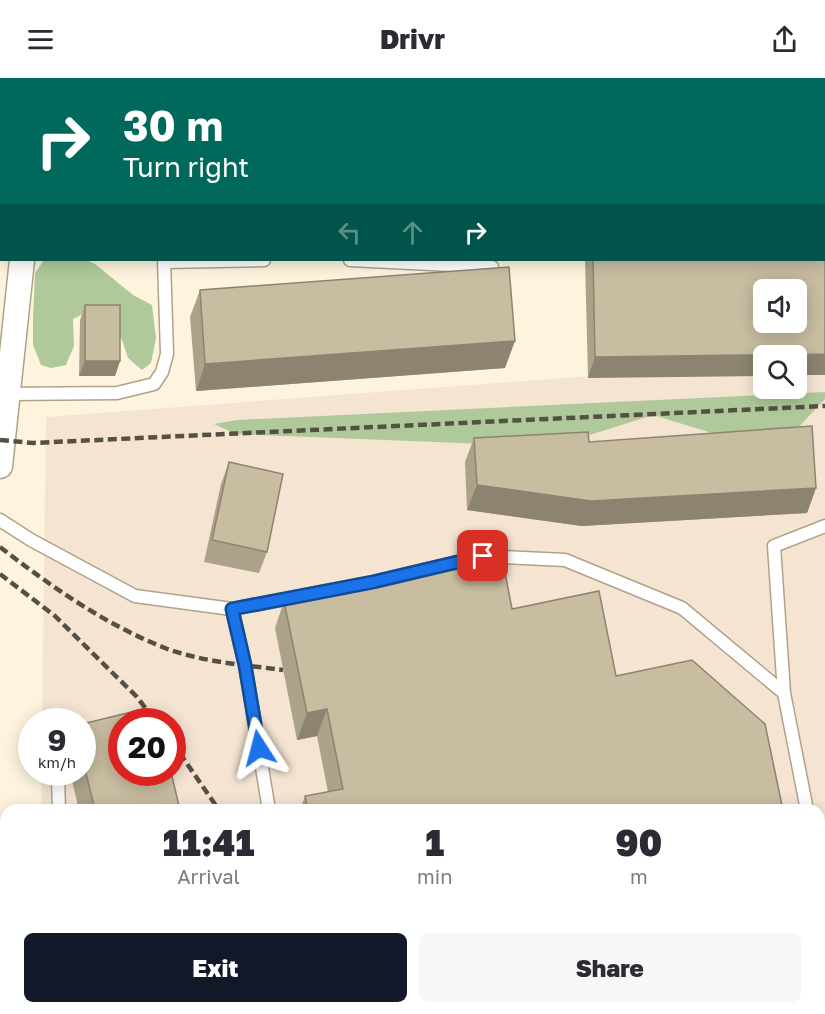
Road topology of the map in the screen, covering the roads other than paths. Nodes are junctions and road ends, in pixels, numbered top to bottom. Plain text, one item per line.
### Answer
1 (22, 261) edge
2 (164, 261) edge
3 (370, 261) edge
4 (492, 267) edge
5 (8, 394) junction
6 (0, 466) edge
7 (0, 520) edge
8 (825, 526) edge
9 (232, 609) junction
10 (784, 693) junction
11 (58, 786) edge
12 (59, 804) edge
13 (268, 804) edge
14 (806, 804) edge

1 - 5 street
2 - 5 lane
3 - 4 lane
5 - 6 street
7 - 9 lane
8 - 10 lane
9 - 10 lane
9 - 13 lane
10 - 14 lane
11 - 12 lane

